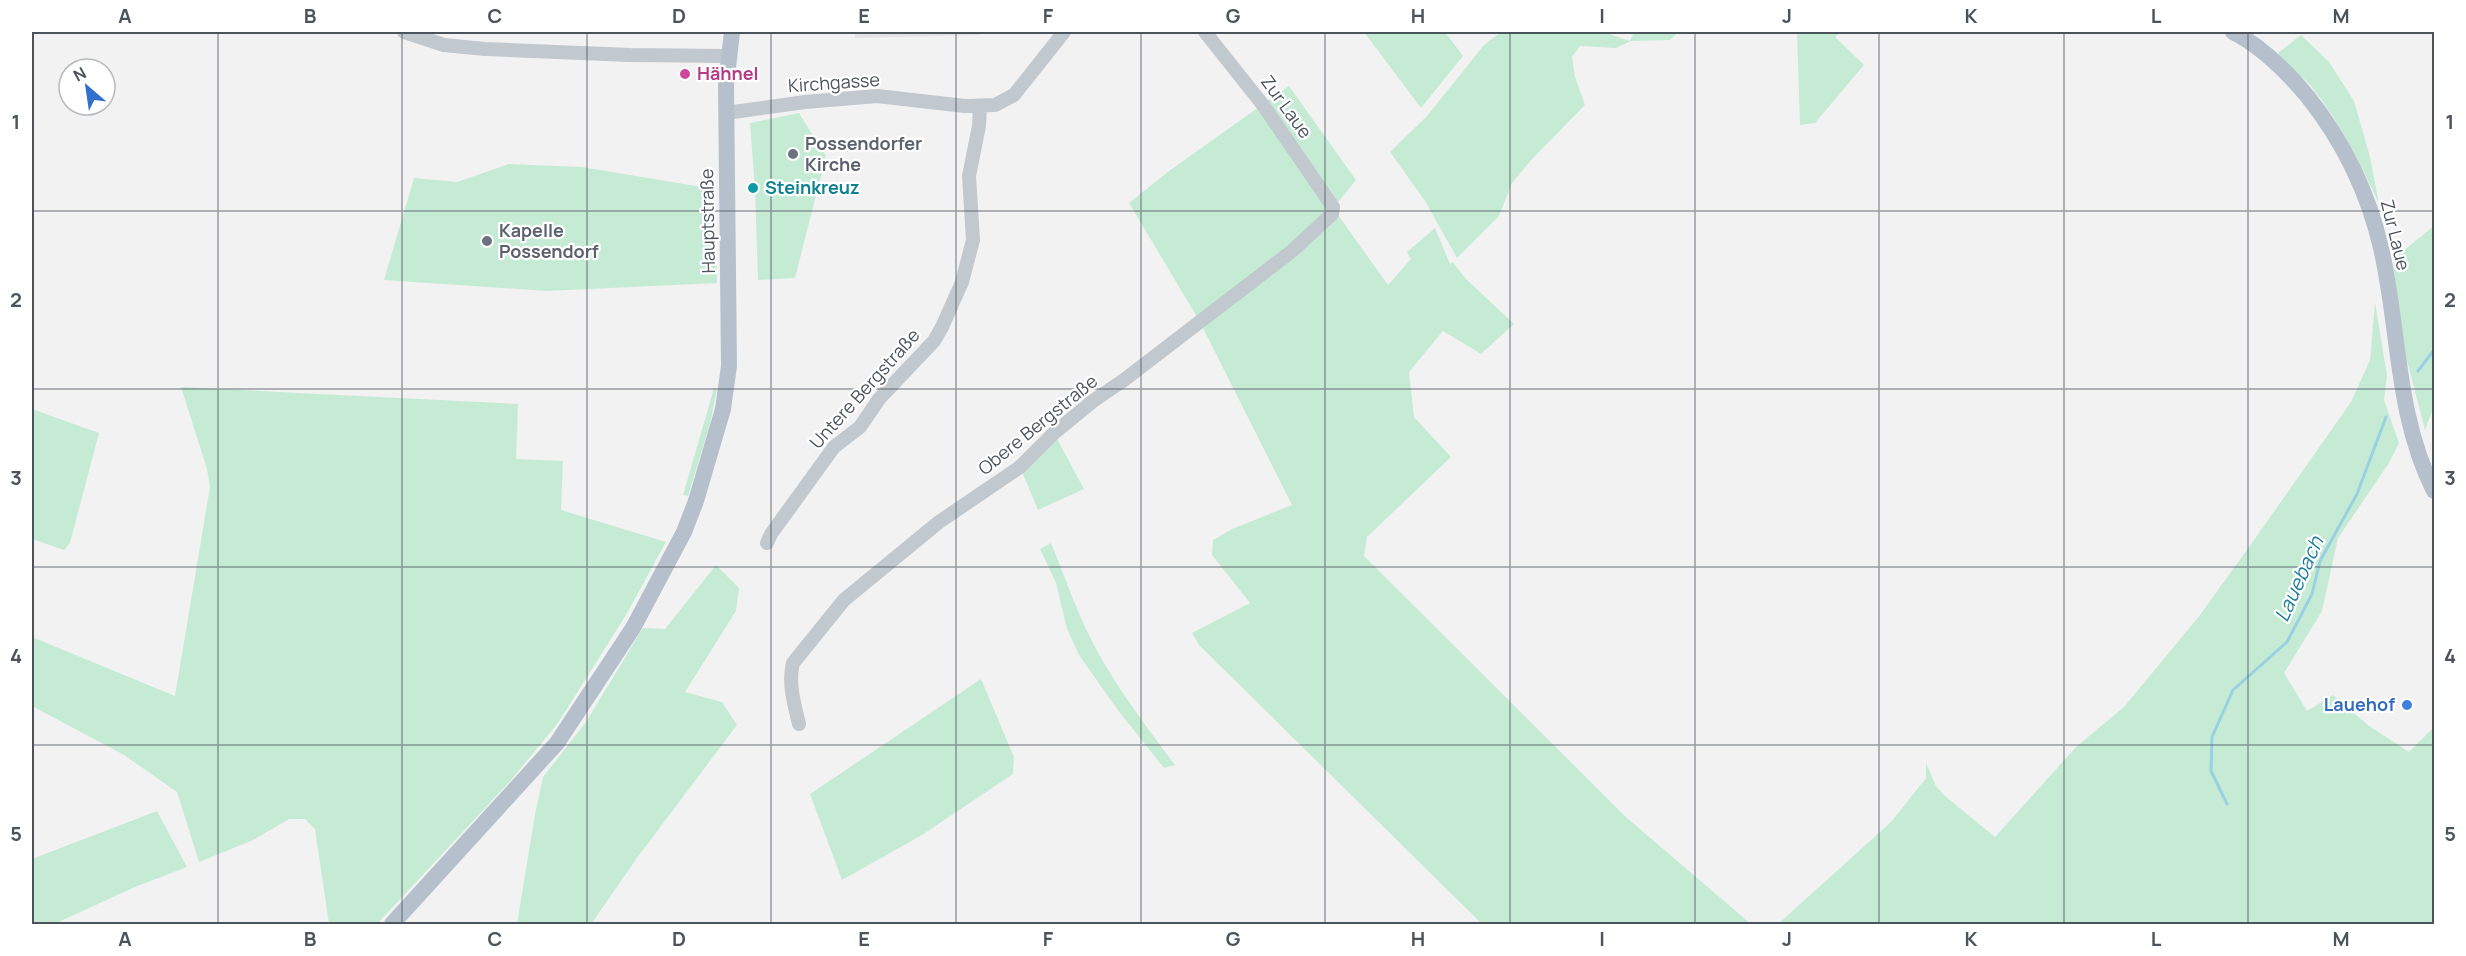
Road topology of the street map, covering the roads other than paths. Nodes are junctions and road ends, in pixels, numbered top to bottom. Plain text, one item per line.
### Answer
1 (404, 32) edge
2 (732, 32) edge
3 (1064, 32) edge
4 (1205, 32) edge
5 (2233, 32) edge
6 (728, 56) junction
7 (980, 107) junction
8 (726, 113) junction
9 (1333, 207) joint
10 (2434, 491) edge
11 (767, 543) dead end
12 (798, 724) dead end
13 (392, 924) edge

1 - 6 street
2 - 6 main road, Hauptstraße
3 - 7 street
4 - 9 street, Zur Laue
5 - 10 main road, Zur Laue
6 - 8 main road, Hauptstraße
7 - 8 street, Kirchgasse
7 - 11 street, Untere Bergstraße
8 - 13 main road, Hauptstraße
9 - 12 street, Obere Bergstraße

